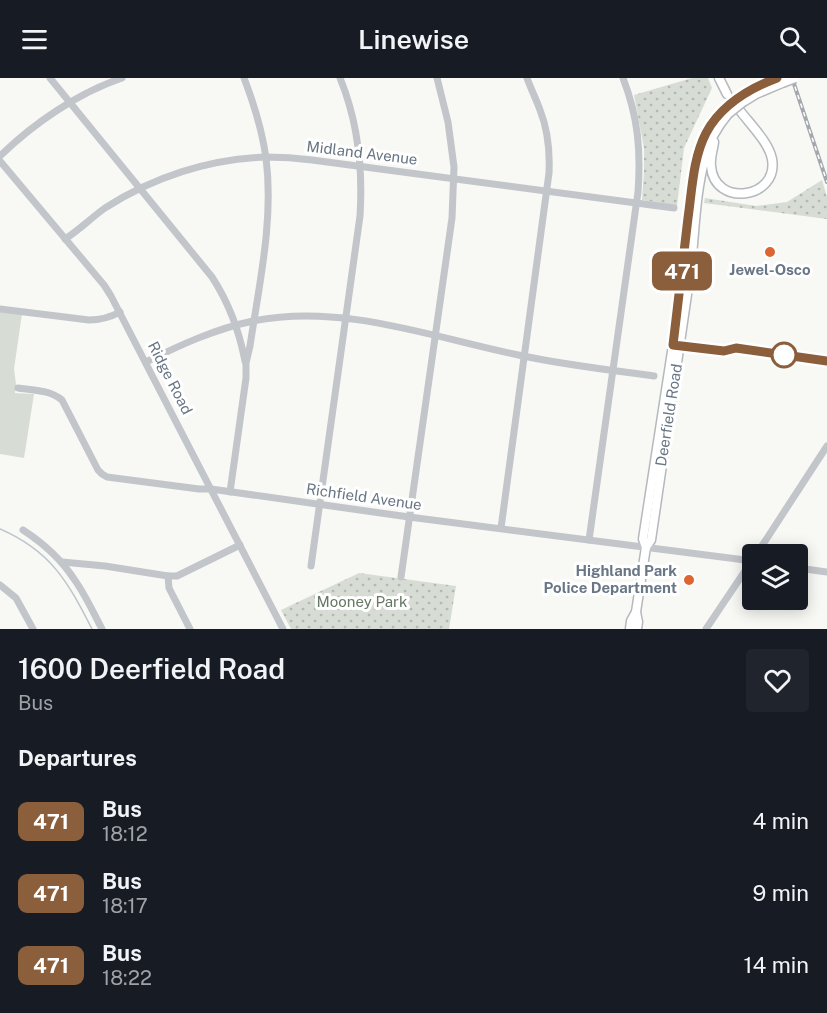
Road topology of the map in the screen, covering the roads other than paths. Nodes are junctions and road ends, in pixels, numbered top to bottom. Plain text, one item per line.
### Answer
1 (50, 78) edge
2 (122, 78) edge
3 (244, 78) edge
4 (340, 78) edge
5 (436, 78) edge
6 (527, 78) edge
7 (623, 78) edge
8 (719, 78) edge
9 (795, 78) edge
10 (779, 80) edge
11 (727, 94) dead end
12 (70, 102) junction
13 (726, 112) junction
14 (741, 112) dead end
15 (717, 127) junction
16 (0, 156) edge
17 (266, 157) junction
18 (0, 161) edge
19 (360, 166) junction
20 (454, 178) junction
21 (140, 188) junction
22 (547, 191) junction
23 (637, 203) junction
24 (674, 208) dead end
25 (65, 239) junction
26 (0, 309) edge
27 (120, 312) junction
28 (346, 318) junction
29 (254, 321) junction
30 (236, 325) junction
31 (435, 335) junction
32 (524, 356) junction
33 (146, 362) junction
34 (246, 363) junction
35 (613, 371) junction
36 (654, 376) dead end
37 (18, 388) dead end
38 (827, 446) edge
39 (211, 489) junction
40 (230, 492) junction
41 (319, 504) junction
42 (409, 517) junction
43 (501, 528) junction
44 (23, 530) dead end
45 (589, 540) junction
46 (763, 544) edge
47 (240, 545) junction
48 (646, 547) junction
49 (742, 558) edge
50 (62, 562) junction
51 (311, 566) dead end
52 (808, 569) edge
53 (827, 572) edge
54 (742, 575) edge
55 (168, 576) junction
56 (401, 577) dead end
57 (0, 585) edge
58 (636, 612) junction
59 (33, 629) edge
60 (102, 629) edge
61 (190, 629) edge
62 (283, 629) edge
63 (630, 629) edge
64 (637, 629) edge
65 (706, 629) edge

1 - 12 street
2 - 12 street
3 - 17 street
4 - 19 street
5 - 20 street
6 - 22 street
7 - 23 street
8 - 11 main road
9 - 10 main road, Deerfield Road, bridge
10 - 13 main road, Deerfield Road, bridge
12 - 16 street
12 - 21 street
13 - 15 main road, Deerfield Road
13 - 48 main road, Deerfield Road
14 - 15 main road
15 - 48 main road, Deerfield Road
17 - 19 street, Midland Avenue
17 - 21 street, Midland Avenue
17 - 29 street
18 - 25 street, Ridge Road
19 - 20 street, Midland Avenue
19 - 28 street
20 - 22 street, Midland Avenue
20 - 31 street
21 - 25 street, Midland Avenue
21 - 30 street
22 - 23 street, Midland Avenue
22 - 32 street
23 - 24 street, Midland Avenue
23 - 35 street
25 - 27 street, Ridge Road
26 - 27 street
27 - 33 street, Ridge Road
28 - 29 street
28 - 31 street
28 - 41 street
29 - 30 street
29 - 34 street
30 - 33 street
30 - 34 street
31 - 32 street
31 - 42 street
32 - 35 street
32 - 43 street
33 - 39 street, Ridge Road
34 - 40 street
35 - 36 street
35 - 45 street
37 - 39 street, Richfield Avenue
38 - 46 street
39 - 40 street, Richfield Avenue
39 - 47 street, Ridge Road
40 - 41 street, Richfield Avenue
41 - 42 street, Richfield Avenue
41 - 51 street
42 - 43 street, Richfield Avenue
42 - 56 street
43 - 45 street, Richfield Avenue
44 - 50 street
45 - 48 street, Richfield Avenue
47 - 55 street
47 - 62 street, Ridge Road
48 - 49 street, Richfield Avenue
48 - 58 main road, Deerfield Road
50 - 55 street
50 - 60 street
52 - 53 street
54 - 65 street
55 - 61 street
57 - 59 street
58 - 63 main road, Deerfield Road
58 - 64 main road, Deerfield Road

